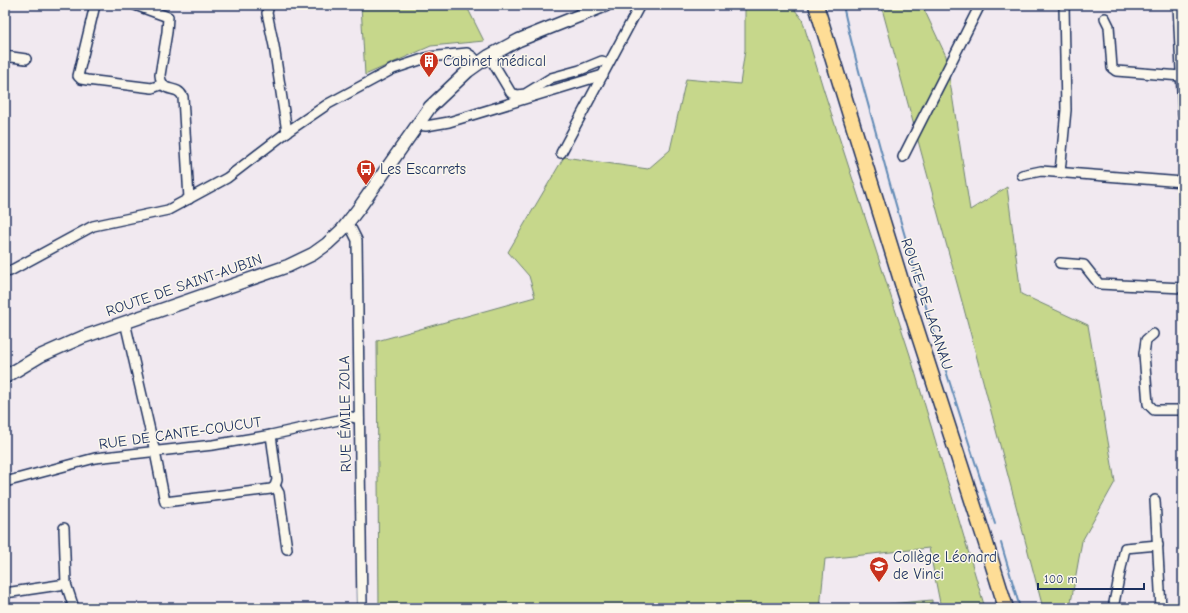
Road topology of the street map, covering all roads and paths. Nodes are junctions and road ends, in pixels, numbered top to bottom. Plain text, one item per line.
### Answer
1 (95, 5) edge
2 (135, 5) edge
3 (269, 5) edge
4 (606, 5) edge
5 (640, 5) edge
6 (980, 5) edge
7 (1064, 5) edge
8 (1178, 5) edge
9 (815, 6) edge
10 (1105, 18) dead end
11 (5, 56) edge
12 (489, 56) junction
13 (26, 59) dead end
14 (602, 61) dead end
15 (478, 63) junction
16 (603, 75) junction
17 (1181, 76) junction
18 (163, 84) junction
19 (1183, 113) edge
20 (417, 125) junction
21 (287, 132) junction
22 (561, 153) dead end
23 (904, 157) dead end
24 (1060, 172) junction
25 (1022, 175) dead end
26 (1183, 182) edge
27 (189, 199) junction
28 (346, 223) junction
29 (1060, 263) dead end
30 (5, 272) edge
31 (1183, 288) edge
32 (125, 322) junction
33 (1153, 334) dead end
34 (5, 377) edge
35 (1183, 410) edge
36 (360, 419) junction
37 (271, 435) junction
38 (156, 452) junction
39 (5, 482) edge
40 (275, 486) junction
41 (1155, 500) dead end
42 (64, 528) dead end
43 (1158, 545) junction
44 (286, 549) dead end
45 (66, 584) junction
46 (5, 593) edge
47 (74, 608) edge
48 (362, 608) edge
49 (1006, 608) edge
50 (1113, 608) edge
51 (1161, 608) edge

1 - 18 street
2 - 18 street
3 - 21 street
4 - 12 street, ROUTE DE SAINT-AUBIN
5 - 16 street
6 - 23 street
7 - 24 street
8 - 17 street
9 - 49 main road, ROUTE DE LACANAU
10 - 17 street
11 - 13 street
12 - 14 street
12 - 15 street, ROUTE DE SAINT-AUBIN
15 - 20 street, ROUTE DE SAINT-AUBIN
15 - 21 street
16 - 20 street
16 - 22 street
17 - 19 street
18 - 27 street
20 - 28 street, ROUTE DE SAINT-AUBIN
21 - 27 street
24 - 25 street
24 - 26 street
27 - 30 street
28 - 32 street, ROUTE DE SAINT-AUBIN
28 - 36 street, RUE ÉMILE ZOLA
29 - 31 street
32 - 34 street, ROUTE DE SAINT-AUBIN
32 - 38 street
33 - 35 street
36 - 37 street, RUE DE CANTE-COUCUT
36 - 48 street, RUE ÉMILE ZOLA
37 - 38 street, RUE DE CANTE-COUCUT
37 - 40 street
38 - 39 street, RUE DE CANTE-COUCUT
38 - 40 street
40 - 44 street
41 - 43 street
42 - 45 street
43 - 50 street
43 - 51 street
45 - 46 street
45 - 47 street

